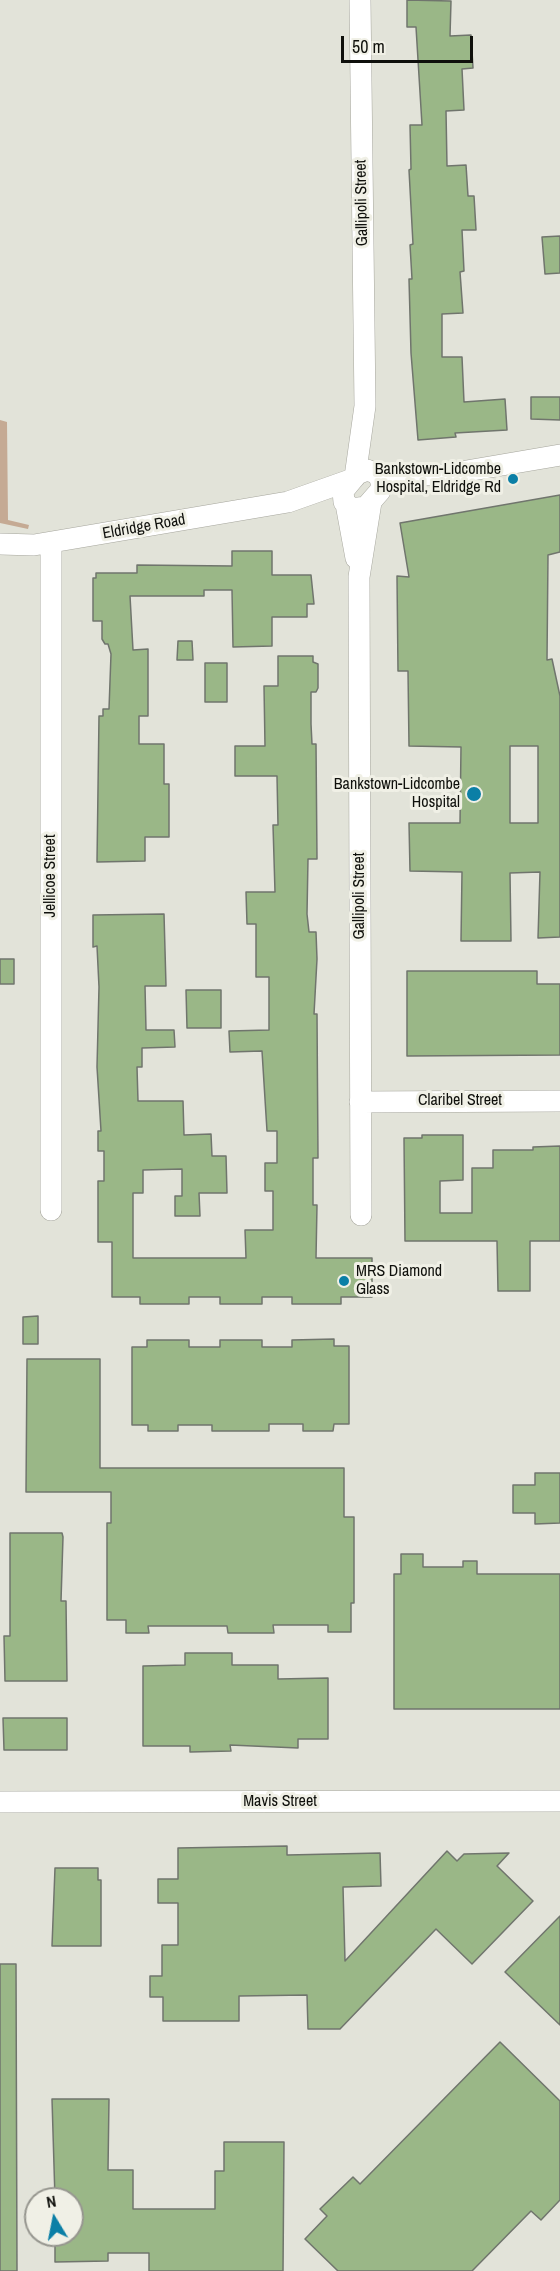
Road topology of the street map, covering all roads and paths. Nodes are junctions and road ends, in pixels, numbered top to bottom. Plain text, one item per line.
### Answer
1 (360, 0) edge
2 (560, 455) edge
3 (443, 475) junction
4 (365, 476) junction
5 (372, 500) junction
6 (288, 502) junction
7 (345, 503) junction
8 (51, 543) junction
9 (0, 544) edge
10 (359, 577) junction
11 (560, 1101) edge
12 (360, 1102) junction
13 (51, 1210) dead end
14 (361, 1215) dead end
15 (560, 1801) edge
16 (0, 1802) edge

1 - 4 street, Gallipoli Street
2 - 3 street, Eldridge Road
3 - 4 street, Eldridge Road
3 - 5 street, Eldridge Road
4 - 5 street, Gallipoli Street
4 - 6 street, Eldridge Road
4 - 7 street
5 - 7 street, Eldridge Road
5 - 10 street, Gallipoli Street
6 - 7 street, Eldridge Road
6 - 8 street, Eldridge Road
7 - 10 street, Gallipoli Street
8 - 9 street, Eldridge Road
8 - 13 street, Jellicoe Street
10 - 12 street, Gallipoli Street
11 - 12 street, Claribel Street
12 - 14 street, Gallipoli Street
15 - 16 street, Mavis Street

